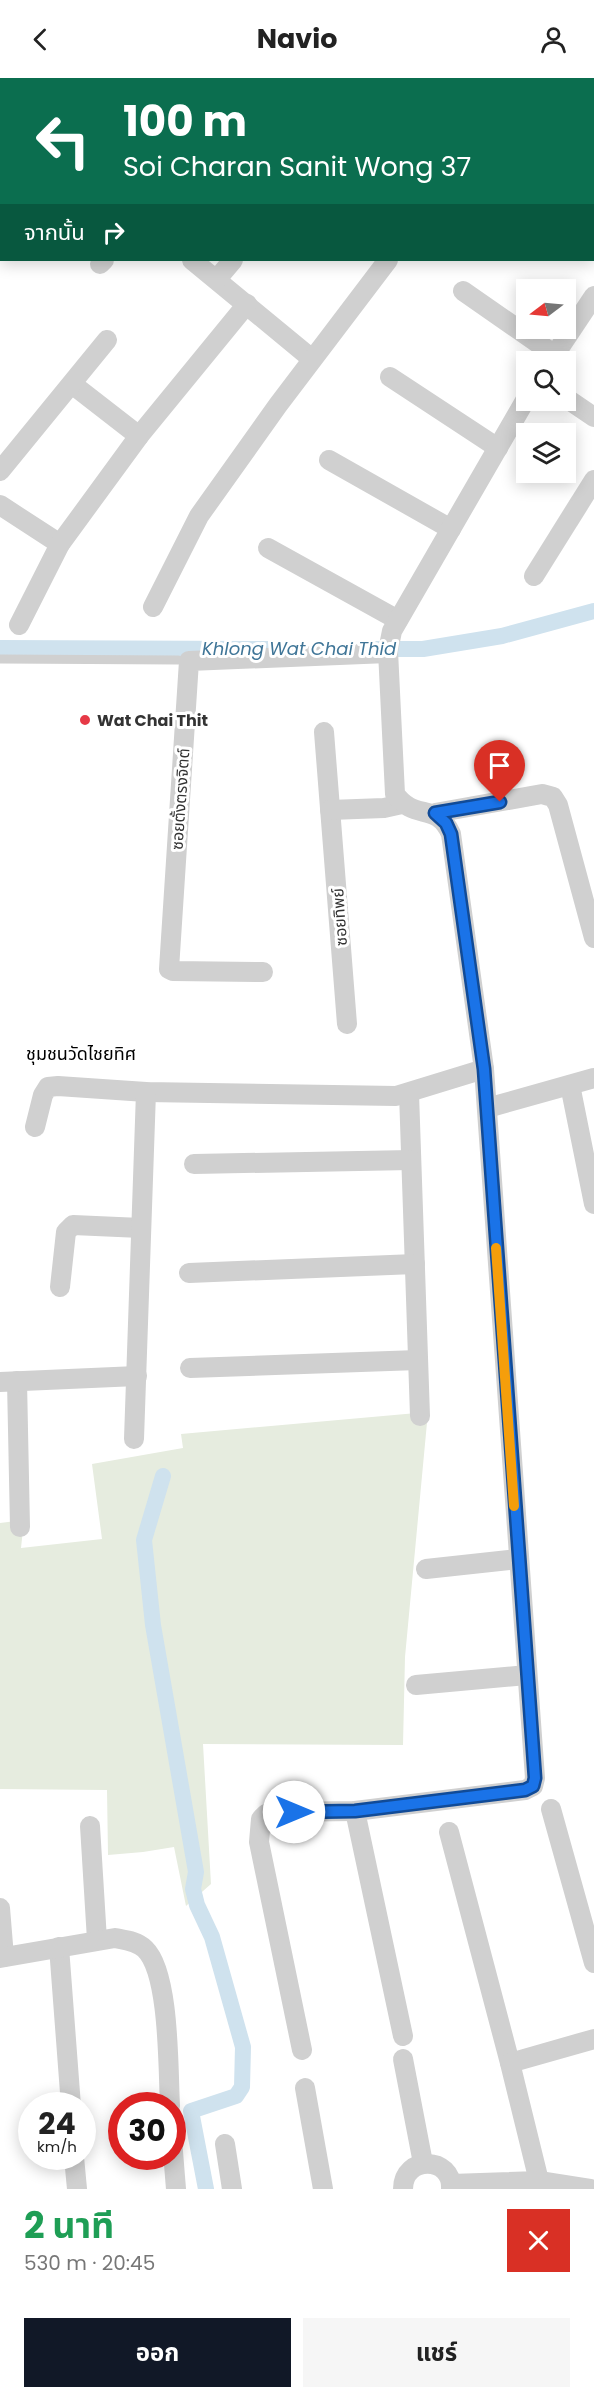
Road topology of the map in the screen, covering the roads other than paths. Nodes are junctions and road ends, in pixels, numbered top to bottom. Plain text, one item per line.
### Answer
1 (193, 261) edge
2 (231, 261) edge
3 (387, 261) edge
4 (217, 279) junction
5 (463, 291) dead end
6 (594, 297) edge
7 (248, 304) junction
8 (107, 340) dead end
9 (543, 351) edge
10 (557, 351) edge
11 (312, 360) junction
12 (390, 377) dead end
13 (72, 384) junction
14 (576, 405) edge
15 (519, 411) edge
16 (594, 417) edge
17 (139, 436) junction
18 (498, 448) junction
19 (329, 460) dead end
20 (0, 471) edge
21 (594, 480) edge
22 (0, 505) edge
23 (450, 530) junction
24 (60, 544) junction
25 (268, 548) dead end
26 (534, 576) dead end
27 (153, 607) dead end
28 (19, 625) dead end
29 (395, 625) junction
30 (388, 652) junction
31 (0, 659) edge
32 (178, 660) dead end
33 (324, 732) dead end
34 (402, 804) junction
35 (330, 810) junction
36 (435, 813) junction
37 (594, 938) edge
38 (263, 972) dead end
39 (347, 1024) dead end
40 (484, 1069) junction
41 (594, 1078) edge
42 (570, 1085) junction
43 (146, 1092) junction
44 (409, 1093) junction
45 (487, 1108) junction
46 (34, 1126) dead end
47 (411, 1160) junction
48 (194, 1164) dead end
49 (594, 1204) edge
50 (141, 1228) junction
51 (415, 1264) junction
52 (189, 1273) dead end
53 (60, 1287) dead end
54 (418, 1360) junction
55 (190, 1368) dead end
56 (137, 1376) junction
57 (8, 1381) edge
58 (420, 1416) dead end
59 (134, 1439) dead end
60 (20, 1527) dead end
61 (518, 1559) junction
62 (426, 1569) dead end
63 (527, 1675) junction
64 (416, 1685) dead end
65 (550, 1809) dead end
66 (355, 1811) junction
67 (90, 1826) dead end
68 (448, 1832) dead end
69 (0, 1908) edge
70 (97, 1940) junction
71 (59, 1947) junction
72 (2, 1958) edge
73 (594, 1963) edge
74 (403, 2036) dead end
75 (594, 2039) edge
76 (302, 2050) dead end
77 (403, 2060) dead end
78 (510, 2063) junction
79 (305, 2088) dead end
80 (69, 2092) edge
81 (169, 2092) edge
82 (225, 2144) dead end
83 (423, 2163) junction
84 (75, 2170) edge
85 (174, 2170) edge
86 (539, 2181) junction
87 (451, 2187) edge
88 (77, 2189) edge
89 (176, 2189) edge
90 (232, 2189) edge
91 (323, 2189) edge
92 (404, 2189) edge
93 (590, 2189) edge

1 - 4 street
2 - 4 street
3 - 11 street
4 - 7 street
5 - 9 street
6 - 10 street
7 - 11 street
7 - 17 street
8 - 13 street
11 - 27 street
12 - 18 street
13 - 17 street
13 - 20 street
14 - 16 street
15 - 18 street
17 - 24 street
18 - 23 street
19 - 23 street
21 - 26 street
22 - 24 street
23 - 29 street
24 - 28 street
25 - 29 street
29 - 30 street
30 - 34 street
30 - 38 street, ซอยตั้งตรงจิตต์
31 - 32 lane
33 - 35 street, ซอยทิพย์
34 - 35 street
34 - 36 street
35 - 39 street, ซอยทิพย์
36 - 37 street
36 - 40 street
40 - 44 street
40 - 45 street
41 - 42 street
42 - 45 street
42 - 49 street
43 - 44 street
43 - 46 street
43 - 50 street
44 - 47 street
45 - 61 street
47 - 48 street
47 - 51 street
50 - 53 street
50 - 56 street
51 - 52 street
51 - 54 street
54 - 55 street
54 - 58 street
56 - 57 street
56 - 59 street
57 - 60 street
61 - 62 street
61 - 63 street
63 - 64 street
63 - 66 street
65 - 73 street
66 - 74 street
66 - 76 street
67 - 70 street
68 - 78 street
69 - 72 street
70 - 71 street
70 - 81 street
71 - 72 street
71 - 80 street
75 - 78 street
77 - 83 street
78 - 86 street
79 - 91 street
82 - 90 street
83 - 87 street
83 - 92 street
84 - 88 street
85 - 89 street
86 - 87 street
86 - 93 street

